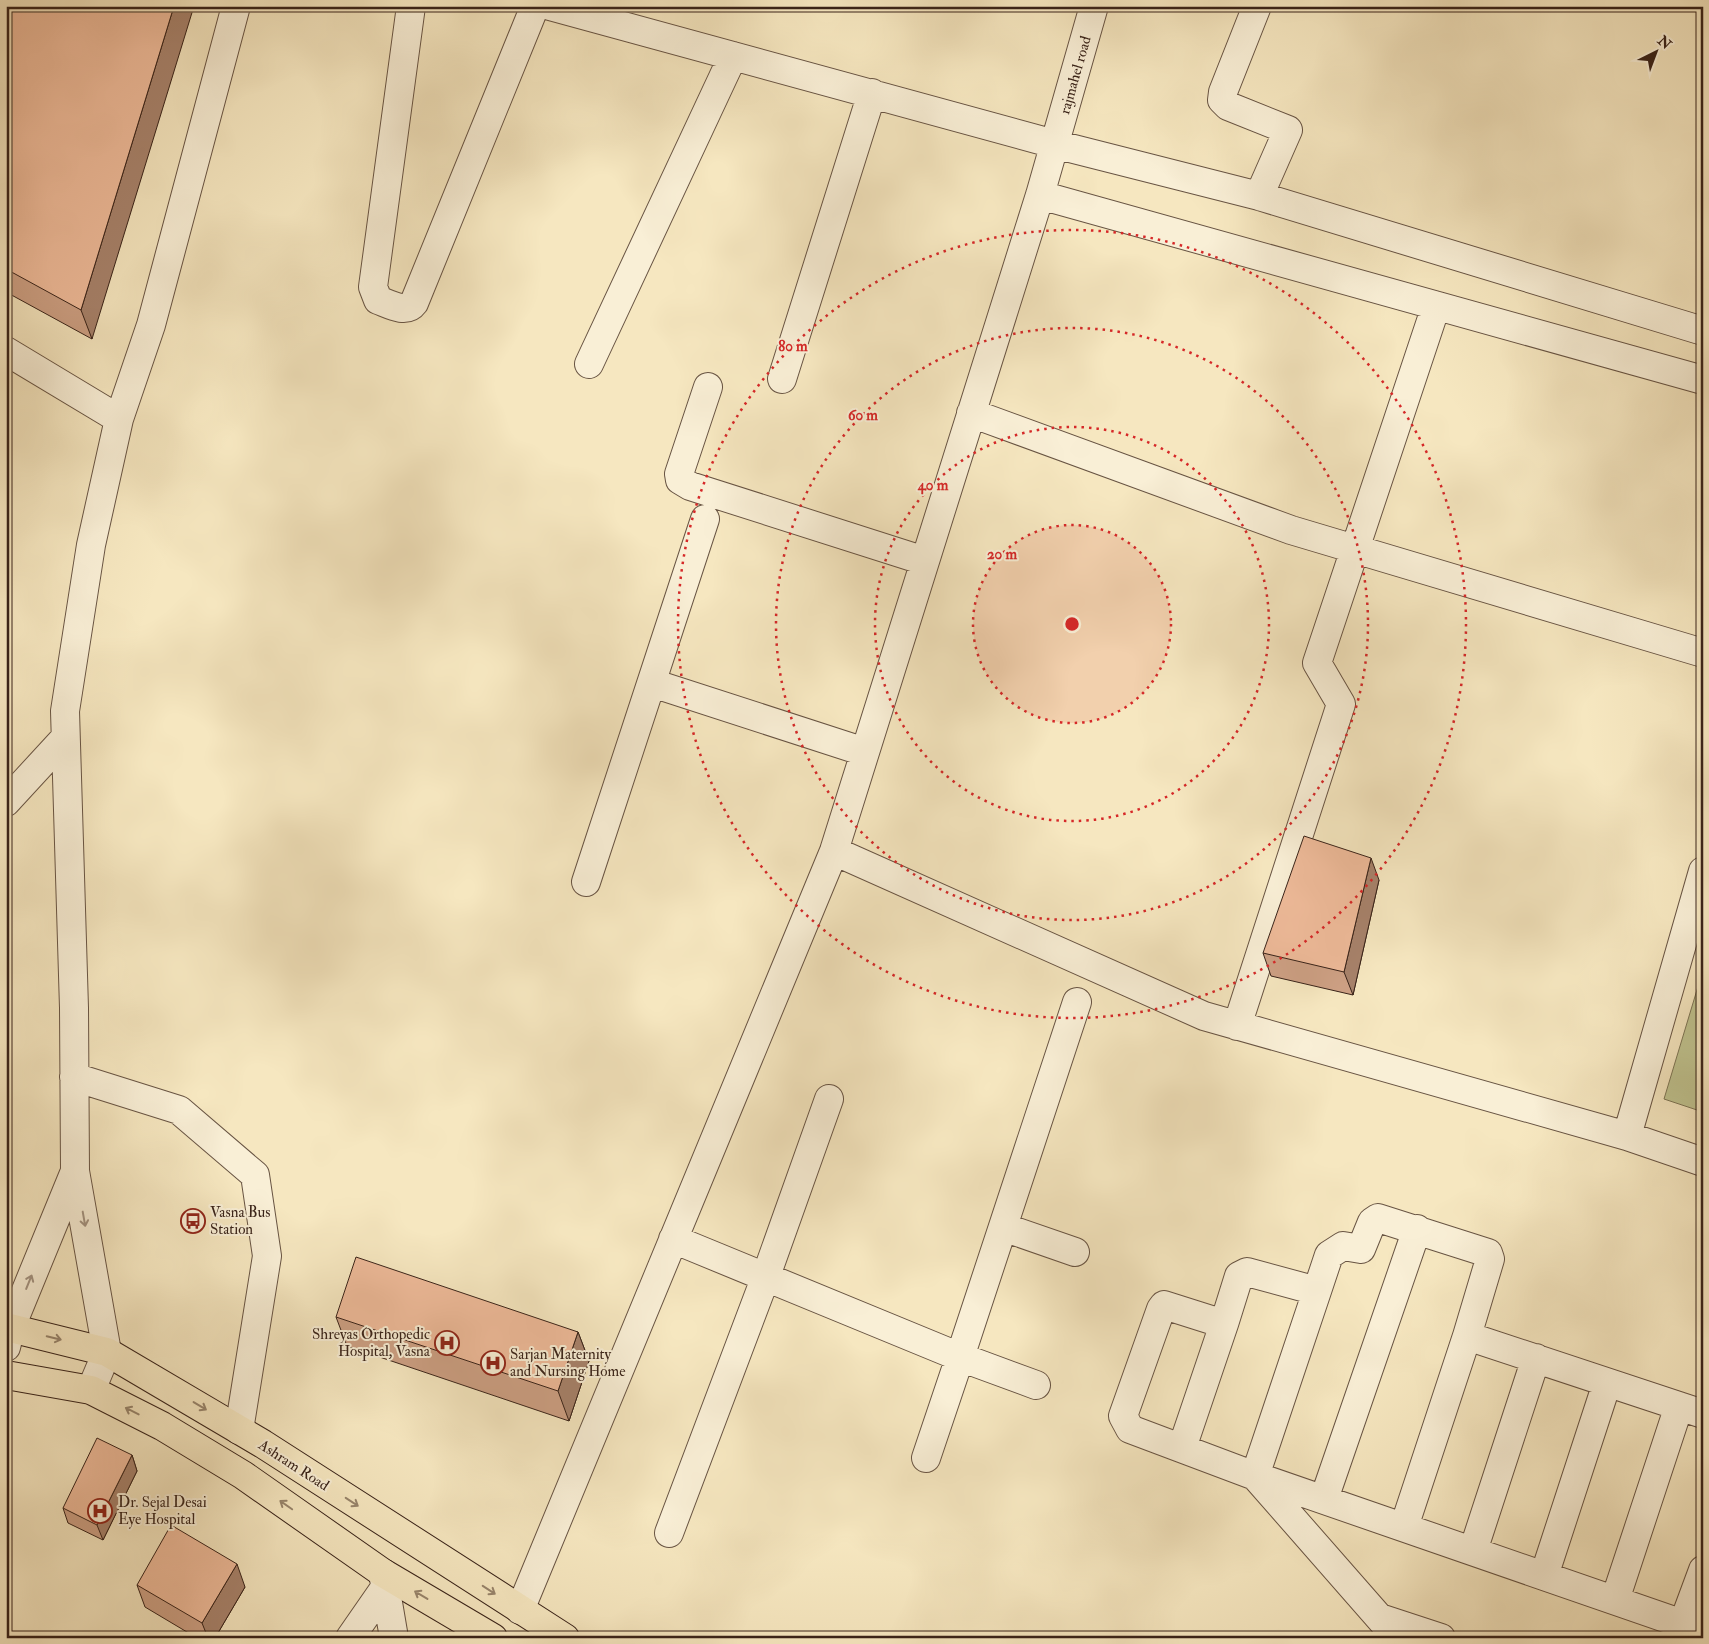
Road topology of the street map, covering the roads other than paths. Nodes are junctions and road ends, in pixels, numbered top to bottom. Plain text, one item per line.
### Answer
1 (236, 6) edge
2 (410, 6) edge
3 (536, 6) edge
4 (550, 6) edge
5 (1094, 6) edge
6 (1256, 6) edge
7 (733, 56) junction
8 (872, 94) junction
9 (1056, 144) junction
10 (1040, 195) junction
11 (1259, 196) junction
12 (1436, 306) junction
13 (1703, 331) edge
14 (6, 351) edge
15 (589, 364) dead end
16 (782, 379) dead end
17 (1703, 380) edge
18 (708, 387) dead end
19 (971, 413) junction
20 (119, 419) junction
21 (704, 519) dead end
22 (1354, 549) junction
23 (925, 561) junction
24 (1703, 652) edge
25 (652, 683) junction
26 (65, 738) junction
27 (865, 752) junction
28 (6, 802) edge
29 (834, 851) junction
30 (1703, 871) edge
31 (586, 882) dead end
32 (1077, 1002) dead end
33 (1237, 1026) junction
34 (74, 1077) junction
35 (829, 1099) dead end
36 (1627, 1136) junction
37 (1703, 1162) edge
38 (75, 1171) junction
39 (1003, 1227) junction
40 (1417, 1229) junction
41 (673, 1239) junction
42 (1075, 1252) dead end
43 (766, 1276) junction
44 (1317, 1291) junction
45 (1224, 1324) junction
46 (8, 1334) edge
47 (1467, 1336) junction
48 (107, 1352) junction
49 (960, 1356) junction
50 (1536, 1358) junction
51 (6, 1375) edge
52 (1607, 1383) junction
53 (1036, 1385) dead end
54 (91, 1390) junction
55 (1691, 1410) edge
56 (239, 1430) junction
57 (1182, 1448) junction
58 (926, 1458) dead end
59 (1256, 1476) junction
60 (1324, 1499) junction
61 (1404, 1527) junction
62 (669, 1533) dead end
63 (1473, 1551) junction
64 (1703, 1570) edge
65 (1544, 1576) junction
66 (384, 1581) junction
67 (1615, 1600) junction
68 (520, 1610) junction
69 (1388, 1628) edge
70 (1698, 1631) edge
71 (350, 1638) edge
72 (394, 1638) edge
73 (493, 1638) edge
74 (565, 1638) edge
75 (1442, 1638) edge

1 - 20 street
2 - 3 street
4 - 7 street
5 - 9 street, rajmahel road
6 - 11 street
7 - 8 street
7 - 15 street
8 - 9 street
8 - 16 street
9 - 10 street, rajmahel road
9 - 11 street
10 - 12 street
10 - 19 street, rajmahel road
11 - 13 street
12 - 17 street
12 - 22 street
14 - 20 street
18 - 23 street
19 - 22 street
19 - 23 street, rajmahel road
20 - 26 street
21 - 25 street
22 - 24 street
22 - 33 street
23 - 27 street, rajmahel road
25 - 27 street
25 - 31 street
26 - 28 street
26 - 34 street
27 - 29 street, rajmahel road
29 - 33 street
29 - 41 street, rajmahel road
30 - 36 street
32 - 39 street
33 - 36 street
34 - 38 street
34 - 56 street
35 - 43 street
36 - 37 street
46 -> 38 street
38 -> 48 street
39 - 42 street
39 - 49 street
40 - 44 street
40 - 47 street
40 - 60 street
41 - 43 street
41 - 68 street, rajmahel road
43 - 49 street
43 - 62 street
44 - 45 street
44 - 59 street
45 - 57 street
45 - 57 street
46 -> 48 main road, Ashram Road
47 - 50 street
47 - 61 street
48 - 54 street
48 -> 56 main road, Ashram Road
49 - 53 street
49 - 58 street
50 - 52 street
50 - 63 street
51 - 54 main road
52 - 55 street
52 - 65 street
66 -> 54 main road
55 - 67 street
56 -> 68 main road, Ashram Road
57 - 59 street
59 - 60 street
59 - 69 street
60 - 61 street
61 - 63 street
63 - 65 street
64 - 70 street
65 - 67 street
66 - 71 street
66 - 72 street
73 -> 66 main road
67 - 70 street
68 - 74 main road, Ashram Road
69 - 75 street

